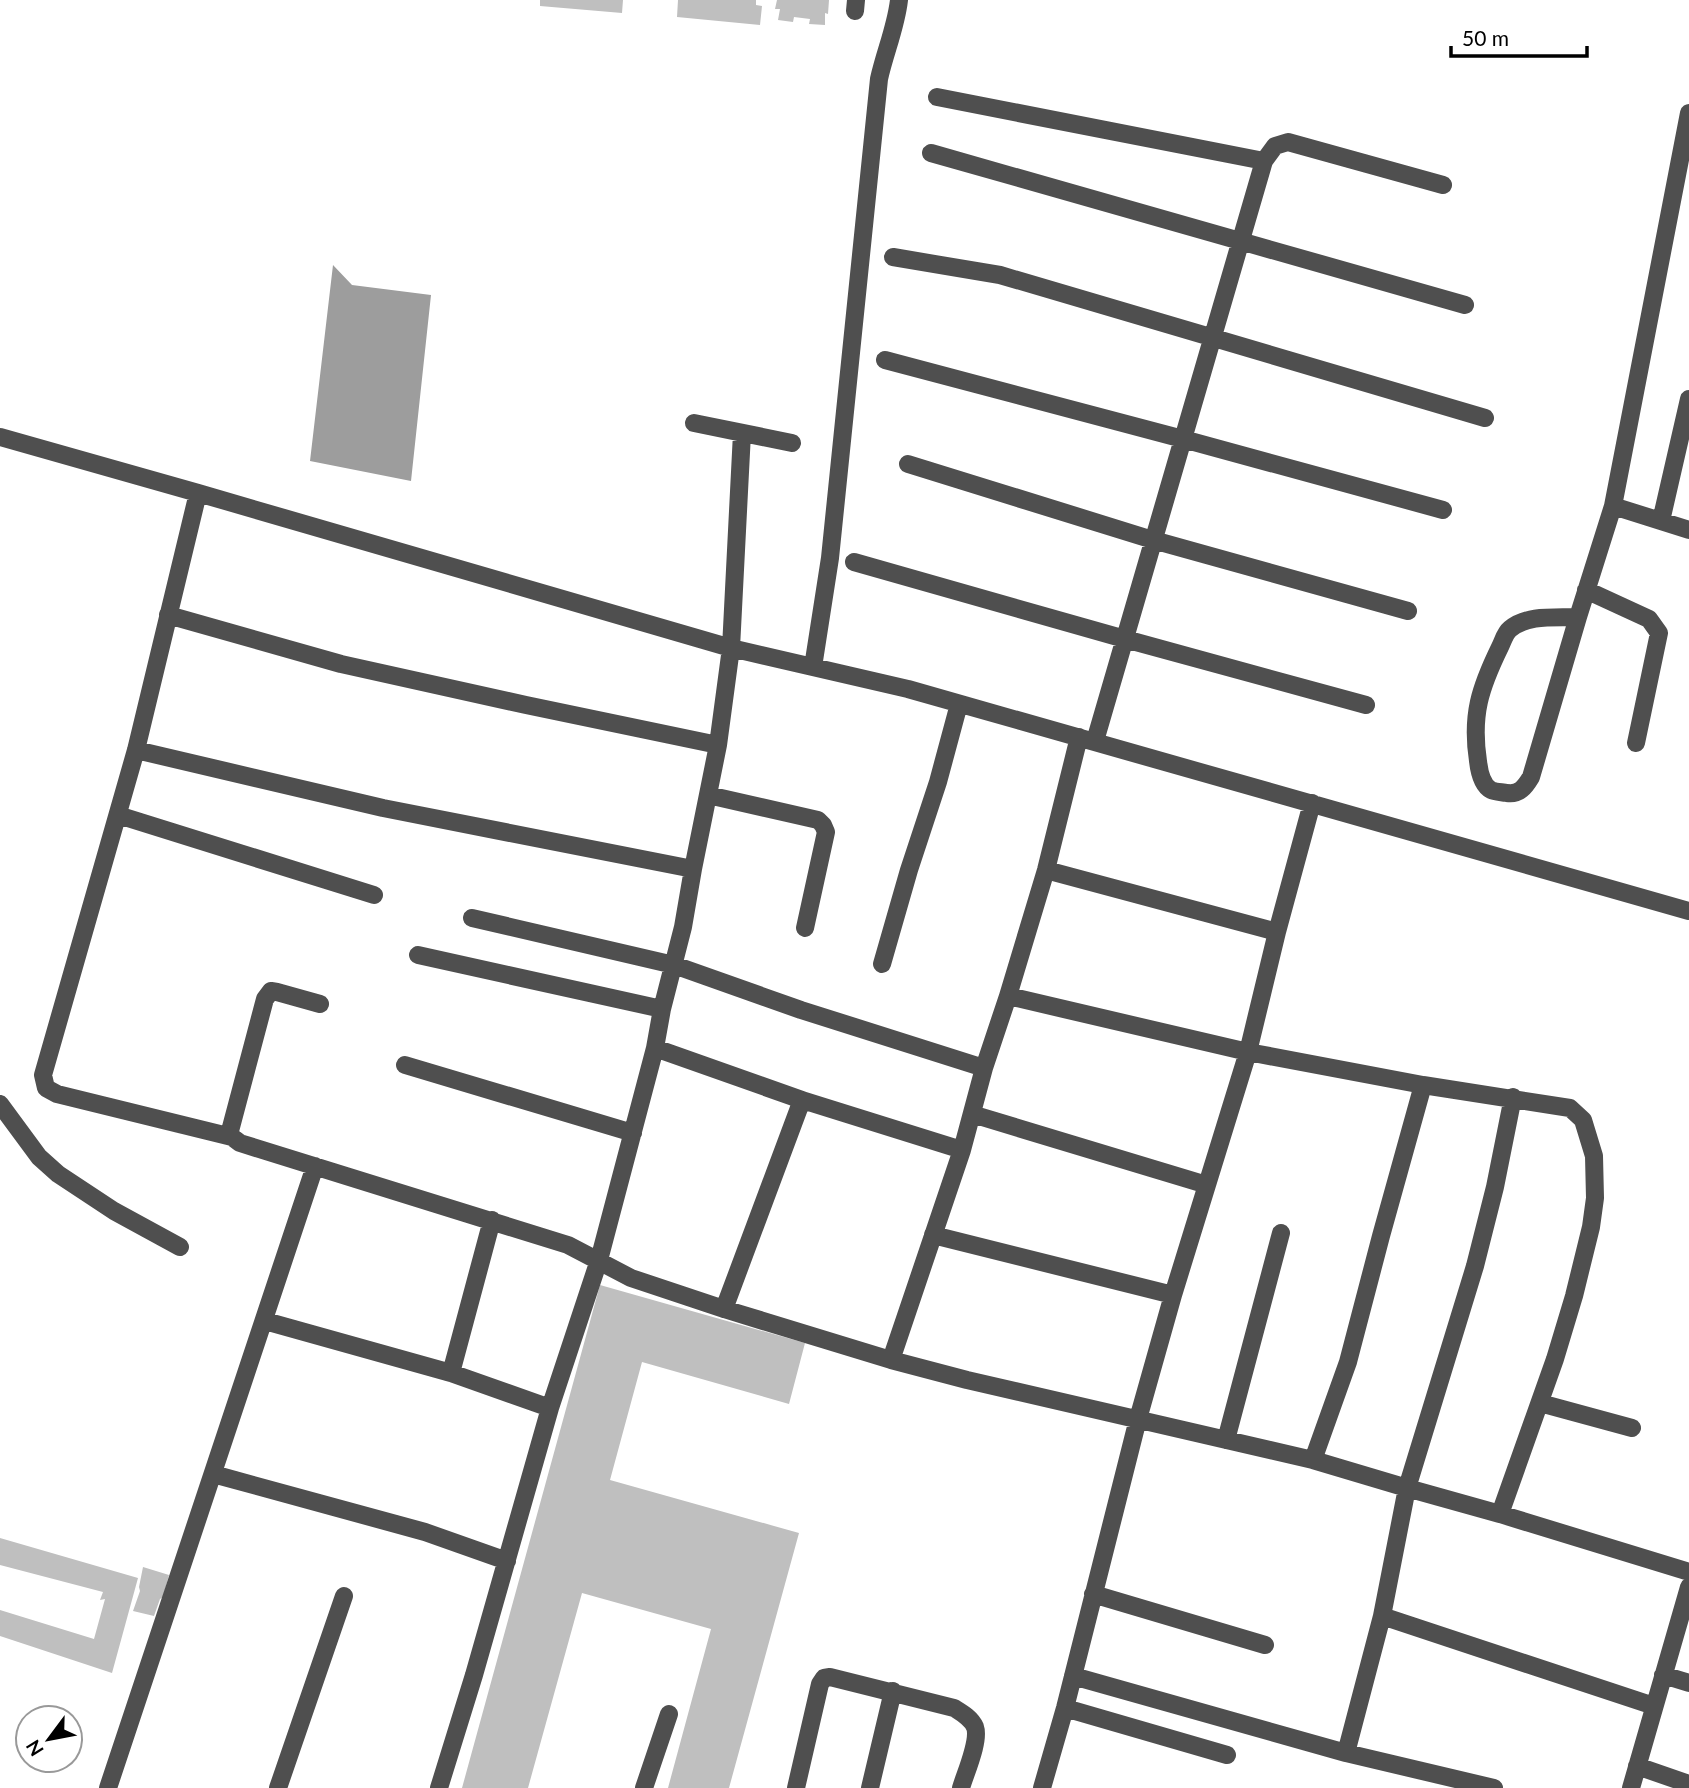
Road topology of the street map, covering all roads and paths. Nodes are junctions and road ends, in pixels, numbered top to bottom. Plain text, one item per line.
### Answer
1 (899, 0) edge
2 (937, 97) dead end
3 (1689, 113) edge
4 (931, 153) dead end
5 (1264, 161) junction
6 (1443, 185) dead end
7 (1241, 240) junction
8 (893, 257) dead end
9 (1465, 304) dead end
10 (1213, 337) junction
11 (885, 360) dead end
12 (1689, 399) edge
13 (1485, 418) dead end
14 (694, 423) dead end
15 (742, 433) junction
16 (0, 437) edge
17 (1183, 439) junction
18 (792, 443) dead end
19 (908, 464) dead end
20 (198, 493) junction
21 (1613, 506) junction
22 (1443, 510) dead end
23 (1661, 521) junction
24 (1689, 530) edge
25 (1153, 540) junction
26 (854, 562) dead end
27 (1586, 590) junction
28 (1408, 611) dead end
29 (168, 615) junction
30 (1578, 617) junction
31 (1125, 639) junction
32 (731, 648) junction
33 (813, 667) junction
34 (959, 704) junction
35 (1366, 705) dead end
36 (1087, 739) junction
37 (1636, 743) dead end
38 (718, 745) junction
39 (136, 750) junction
40 (708, 796) junction
41 (1312, 803) junction
42 (118, 816) junction
43 (693, 869) junction
44 (1046, 870) junction
45 (374, 895) dead end
46 (1689, 912) edge
47 (472, 918) dead end
48 (805, 928) dead end
49 (1277, 932) junction
50 (418, 955) dead end
51 (882, 964) dead end
52 (674, 965) junction
53 (1008, 996) junction
54 (320, 1004) dead end
55 (662, 1009) junction
56 (655, 1048) junction
57 (1248, 1052) junction
58 (405, 1065) dead end
59 (984, 1068) junction
60 (1423, 1085) junction
61 (1513, 1097) junction
62 (802, 1100) junction
63 (0, 1104) edge
64 (972, 1114) junction
65 (633, 1133) junction
66 (232, 1137) junction
67 (962, 1150) junction
68 (316, 1166) junction
69 (1207, 1185) junction
70 (492, 1220) junction
71 (1281, 1233) dead end
72 (933, 1235) junction
73 (180, 1247) dead end
74 (599, 1260) junction
75 (1173, 1295) junction
76 (724, 1309) junction
77 (265, 1321) junction
78 (891, 1360) junction
79 (451, 1373) junction
80 (1540, 1402) junction
81 (550, 1408) junction
82 (1138, 1419) junction
83 (1632, 1428) dead end
84 (1226, 1440) junction
85 (1313, 1460) junction
86 (213, 1474) junction
87 (1407, 1488) junction
88 (1500, 1514) junction
89 (507, 1560) junction
90 (1689, 1572) edge
91 (1689, 1587) edge
92 (1093, 1594) junction
93 (344, 1596) dead end
94 (1382, 1616) junction
95 (1265, 1645) dead end
96 (1663, 1675) junction
97 (1073, 1676) junction
98 (1689, 1683) edge
99 (893, 1691) junction
100 (1654, 1706) junction
101 (1065, 1709) junction
102 (669, 1714) dead end
103 (1346, 1753) junction
104 (1227, 1755) dead end
105 (1637, 1766) junction
106 (1689, 1784) edge
107 (108, 1788) edge
108 (278, 1788) edge
109 (439, 1788) edge
110 (644, 1788) edge
111 (796, 1788) edge
112 (870, 1788) edge
113 (961, 1788) edge
114 (1042, 1788) edge
115 (1494, 1788) edge
116 (1631, 1788) edge

1 - 33 street
2 - 5 street
3 - 21 street
4 - 7 street
5 - 6 street
5 - 7 street
7 - 9 street
7 - 10 street
8 - 10 street
10 - 13 street
10 - 17 street
11 - 17 street
12 - 23 street
14 - 15 street
15 - 18 street
15 - 32 street
16 - 20 street
17 - 22 street
17 - 25 street
19 - 25 street
20 - 29 street
20 - 32 street
21 - 23 street
21 - 27 street
23 - 24 street
25 - 28 street
25 - 31 street
26 - 31 street
27 - 30 street
27 - 37 street
29 - 38 street
29 - 39 street
30 - 30 street
31 - 35 street
31 - 36 street
32 - 33 street
32 - 38 street
33 - 34 street
34 - 36 street
34 - 51 street
36 - 41 street
36 - 44 street
38 - 40 street
39 - 42 street
39 - 43 street
40 - 43 street
40 - 48 street
41 - 46 street
41 - 49 street
42 - 45 street
42 - 66 street
43 - 52 street
44 - 49 street
44 - 53 street
47 - 52 street
49 - 57 street
50 - 55 street
52 - 55 street
52 - 59 street
53 - 57 street
53 - 59 street
54 - 66 street
55 - 56 street
56 - 62 street
56 - 65 street
57 - 60 street
57 - 69 street
58 - 65 street
59 - 64 street
60 - 61 street
60 - 85 street
61 - 80 street
61 - 87 street
62 - 67 street
62 - 76 street
63 - 73 street
64 - 67 street
64 - 69 street
65 - 74 street
66 - 68 street
67 - 72 street
68 - 70 street
68 - 77 street
69 - 75 street
70 - 74 street
70 - 79 street
71 - 84 street
72 - 75 street
72 - 78 street
74 - 76 street
74 - 81 street
75 - 82 street
76 - 78 street
77 - 79 street
77 - 86 street
78 - 82 street
79 - 81 street
80 - 83 street
80 - 88 street
81 - 89 street
82 - 84 street
82 - 92 street
84 - 85 street
85 - 87 street
86 - 89 street
86 - 107 street
87 - 88 street
87 - 94 street
88 - 90 street
89 - 109 street
91 - 96 street
92 - 95 street
92 - 97 street
93 - 108 street
94 - 100 street
94 - 103 street
96 - 98 street
96 - 100 street
97 - 101 street
97 - 103 street
99 - 111 street
99 - 112 street
99 - 113 street
100 - 105 street
101 - 104 street
101 - 114 street
102 - 110 street
103 - 115 street
105 - 106 street
105 - 116 street

